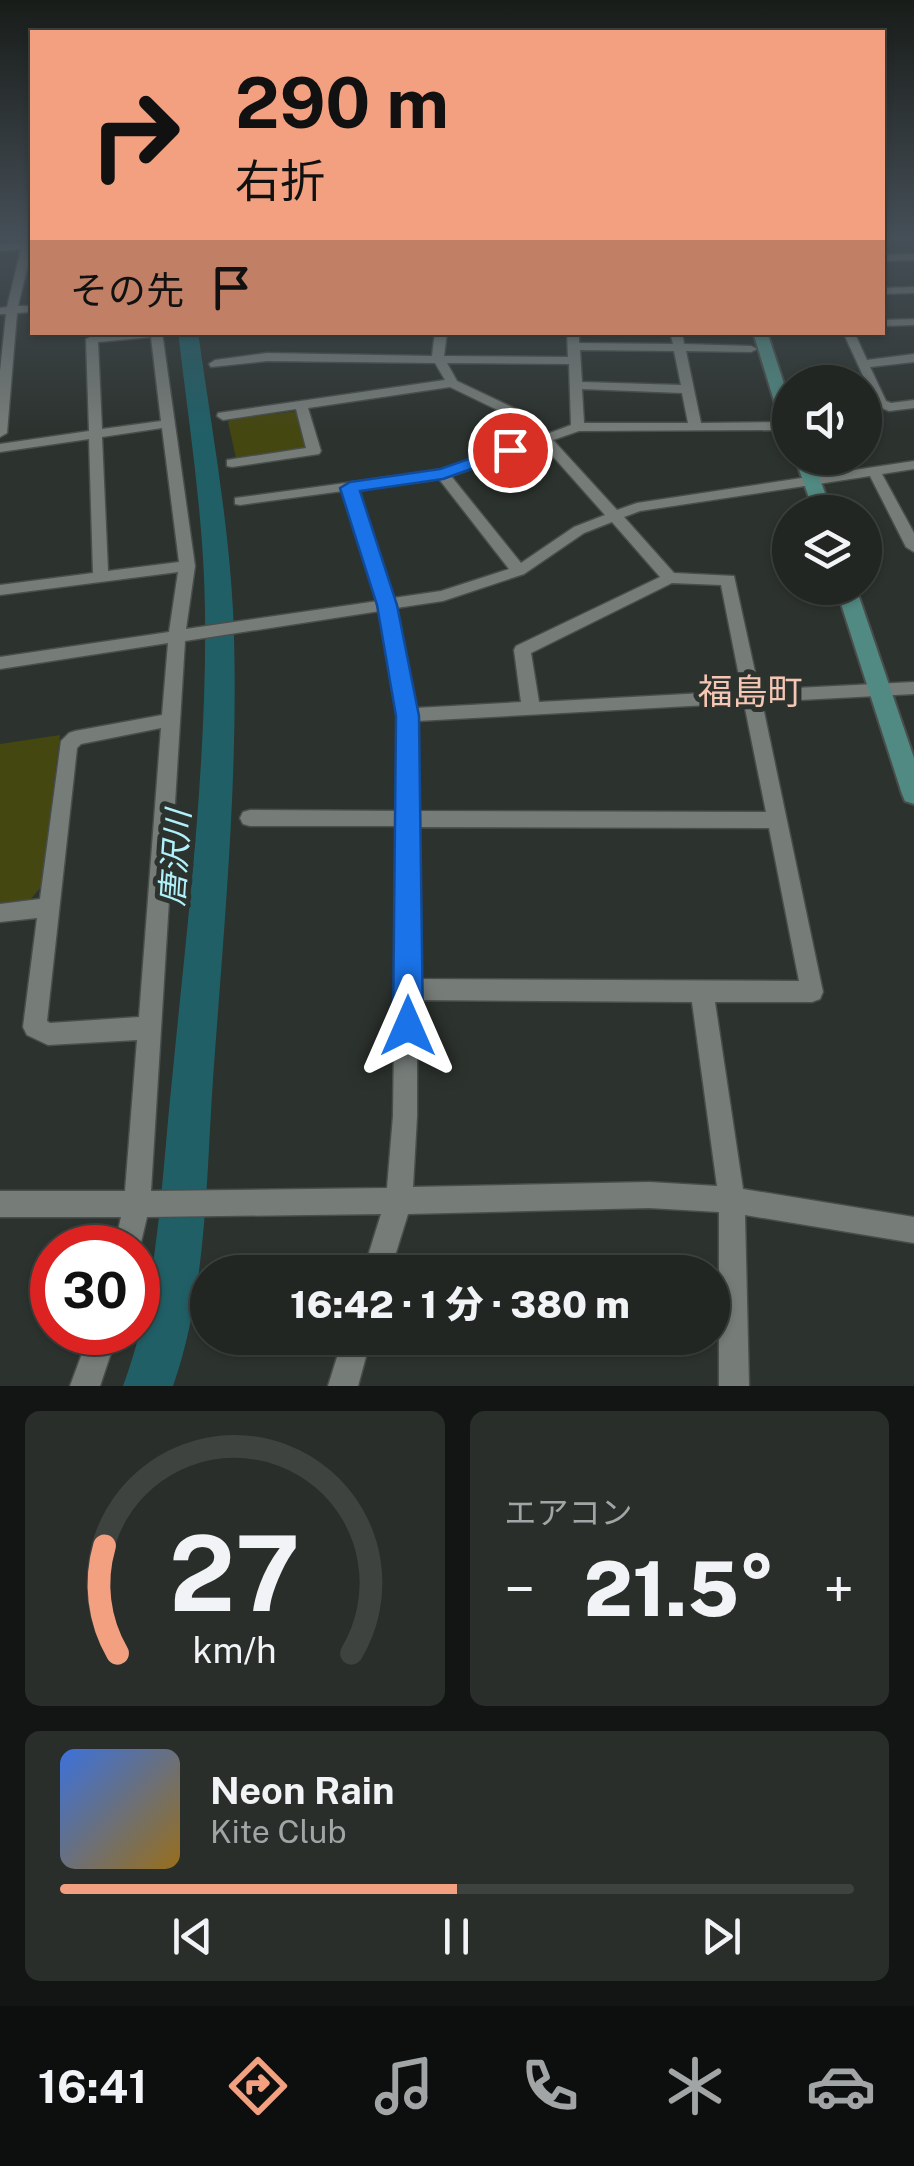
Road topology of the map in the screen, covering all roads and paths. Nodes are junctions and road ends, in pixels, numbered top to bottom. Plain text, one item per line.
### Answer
1 (6, 310) edge
2 (914, 322) edge
3 (885, 324) edge
4 (135, 335) edge
5 (156, 335) edge
6 (441, 335) edge
7 (676, 335) edge
8 (761, 335) edge
9 (849, 335) edge
10 (574, 339) edge
11 (678, 347) junction
12 (751, 350) dead end
13 (438, 357) junction
14 (914, 358) edge
15 (573, 361) junction
16 (214, 364) dead end
17 (863, 364) junction
18 (772, 370) edge
19 (452, 383) junction
20 (576, 385) junction
21 (686, 389) junction
22 (914, 404) edge
23 (301, 406) junction
24 (222, 416) dead end
25 (166, 424) junction
26 (694, 425) junction
27 (578, 427) junction
28 (772, 427) edge
29 (0, 433) edge
30 (94, 436) junction
31 (544, 438) junction
32 (0, 448) edge
33 (232, 463) dead end
34 (914, 465) edge
35 (882, 468) edge
36 (443, 474) junction
37 (810, 475) edge
38 (836, 475) edge
39 (876, 475) edge
40 (812, 479) junction
41 (350, 488) junction
42 (817, 495) edge
43 (240, 501) dead end
44 (611, 516) junction
45 (914, 547) edge
46 (187, 566) junction
47 (518, 571) junction
48 (101, 577) junction
49 (670, 578) junction
50 (0, 590) edge
51 (387, 605) junction
52 (851, 605) edge
53 (181, 634) junction
54 (0, 663) edge
55 (914, 688) edge
56 (878, 690) junction
57 (752, 697) junction
58 (531, 707) junction
59 (408, 716) junction
60 (171, 720) junction
61 (914, 794) edge
62 (406, 816) junction
63 (250, 818) dead end
64 (778, 820) junction
65 (48, 907) junction
66 (0, 914) edge
67 (408, 989) junction
68 (702, 992) junction
69 (147, 1028) junction
70 (399, 1199) junction
71 (732, 1200) junction
72 (145, 1203) junction
73 (0, 1204) edge
74 (136, 1225) edge
75 (914, 1230) edge
76 (381, 1255) edge
77 (96, 1355) edge
78 (352, 1355) edge
79 (85, 1386) edge
80 (342, 1386) edge
81 (734, 1386) edge

1 - 29 street
2 - 3 street
4 - 30 street
5 - 25 street
6 - 13 street
7 - 11 street
8 - 18 main road
9 - 17 street
10 - 11 street
10 - 15 street
11 - 12 street
11 - 21 street
13 - 15 street
13 - 16 street
13 - 19 street
14 - 17 street
15 - 20 street
17 - 22 street
19 - 23 street
19 - 31 street
20 - 21 street
20 - 27 street
21 - 26 street
23 - 24 street
23 - 33 street
25 - 30 street
25 - 46 street
26 - 27 street
26 - 28 street
27 - 31 street
30 - 32 street
30 - 48 street
31 - 36 street
31 - 44 street
34 - 35 street
36 - 41 street
36 - 47 street
37 - 40 main road
38 - 40 street
39 - 45 street
40 - 42 main road
40 - 44 street
41 - 43 street
41 - 51 street
44 - 47 street
44 - 49 street
46 - 48 street
46 - 53 street
47 - 51 street
48 - 50 street
49 - 57 street
49 - 58 street
51 - 53 street
51 - 59 street
52 - 56 main road
53 - 54 street
53 - 60 street
55 - 56 street
56 - 57 street
56 - 61 main road
57 - 58 street
57 - 64 street
58 - 59 street
59 - 62 street
60 - 65 street
60 - 69 street
62 - 63 street
62 - 64 street
62 - 67 street
64 - 68 street
65 - 66 street
65 - 69 street
67 - 68 street
67 - 70 street
68 - 71 street
69 - 72 street
70 - 71 street
70 - 72 street
70 - 76 street
71 - 75 street
71 - 81 street
72 - 73 street
72 - 74 street
77 - 79 street
78 - 80 street

